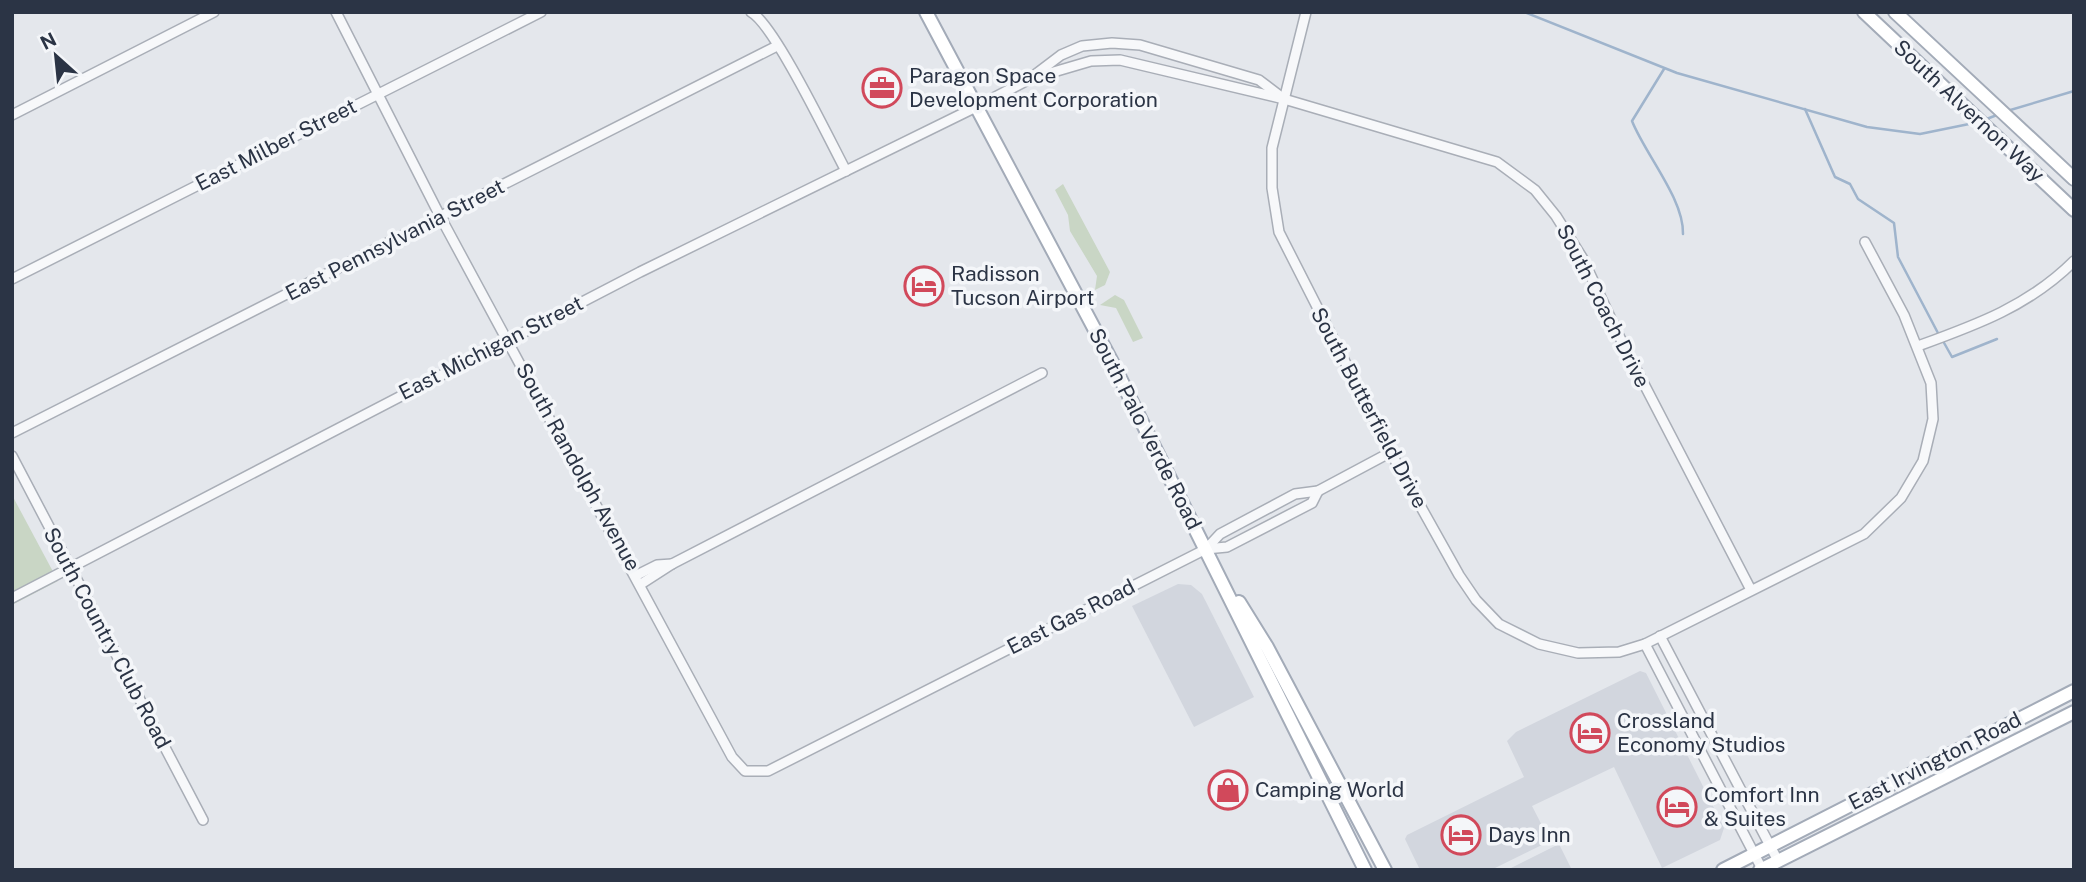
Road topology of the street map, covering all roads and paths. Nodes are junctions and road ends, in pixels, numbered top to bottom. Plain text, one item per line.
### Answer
1 (214, 12) edge
2 (336, 12) edge
3 (541, 12) edge
4 (751, 12) edge
5 (926, 12) edge
6 (1306, 12) edge
7 (1864, 12) edge
8 (1895, 12) edge
9 (1112, 43) junction
10 (777, 46) junction
11 (1110, 60) junction
12 (1028, 80) junction
13 (376, 94) junction
14 (1284, 99) junction
15 (974, 108) junction
16 (12, 115) edge
17 (846, 170) junction
18 (2074, 179) edge
19 (2074, 210) edge
20 (441, 218) junction
21 (1866, 242) dead end
22 (2074, 261) edge
23 (12, 279) edge
24 (508, 339) junction
25 (1918, 346) junction
26 (1042, 373) dead end
27 (12, 433) edge
28 (1391, 453) junction
29 (12, 456) edge
30 (1318, 491) junction
31 (1206, 549) junction
32 (70, 566) junction
33 (639, 580) junction
34 (1751, 590) junction
35 (12, 598) edge
36 (1660, 636) junction
37 (1645, 643) junction
38 (2074, 691) edge
39 (1277, 692) junction
40 (1695, 703) junction
41 (2074, 712) edge
42 (1328, 762) junction
43 (745, 771) joint
44 (203, 820) dead end
45 (1770, 846) junction
46 (1754, 854) junction
47 (1777, 861) junction
48 (1761, 869) edge
49 (1366, 870) edge
50 (1385, 870) edge
51 (1723, 870) edge

1 - 16 street
2 - 13 street, South Randolph Avenue
3 - 13 street, East Milber Street
4 - 10 street
5 - 15 main road, South Palo Verde Road
6 - 14 street, South Butterfield Drive
7 - 19 main road, South Alvernon Way
8 - 18 main road, South Alvernon Way
9 - 11 street
9 - 12 street, South Coach Drive
9 - 14 street, South Coach Drive
10 - 17 street
10 - 20 street, East Pennsylvania Street
11 - 12 street, South Coach Drive
11 - 14 street, South Coach Drive
12 - 15 street, South Coach Drive
13 - 20 street, South Randolph Avenue
13 - 23 street, East Milber Street
14 - 28 street, South Butterfield Drive
14 - 34 street, South Coach Drive
15 - 17 street, East Michigan Street
15 - 31 main road, South Palo Verde Road
17 - 24 street, East Michigan Street
20 - 24 street, South Randolph Avenue
20 - 27 street, East Pennsylvania Street
21 - 25 street, South Butterfield Drive
22 - 25 street
24 - 32 street, East Michigan Street
24 - 33 street, South Randolph Avenue
25 - 34 street, South Butterfield Drive
26 - 33 street
28 - 30 street, East Gas Road
28 - 37 street, South Butterfield Drive
29 - 32 street, South Country Club Road
30 - 31 street, East Gas Road
30 - 31 street
31 - 39 main road, South Palo Verde Road
31 - 42 main road, South Palo Verde Road
31 - 43 street, East Gas Road
32 - 35 street, East Michigan Street
32 - 44 street, South Country Club Road
33 - 43 street, South Randolph Avenue
34 - 36 street, South Butterfield Drive
36 - 37 street, South Butterfield Drive
36 - 40 street
37 - 40 street
37 - 46 street
38 - 45 main road, East Irvington Road
39 - 42 main road
39 - 49 main road, South Palo Verde Road
40 - 45 street
41 - 47 main road, East Irvington Road
42 - 50 main road, South Palo Verde Road
45 - 46 main road, East Irvington Road
45 - 47 street
46 - 48 street
46 - 51 main road, East Irvington Road
47 - 48 main road, East Irvington Road

